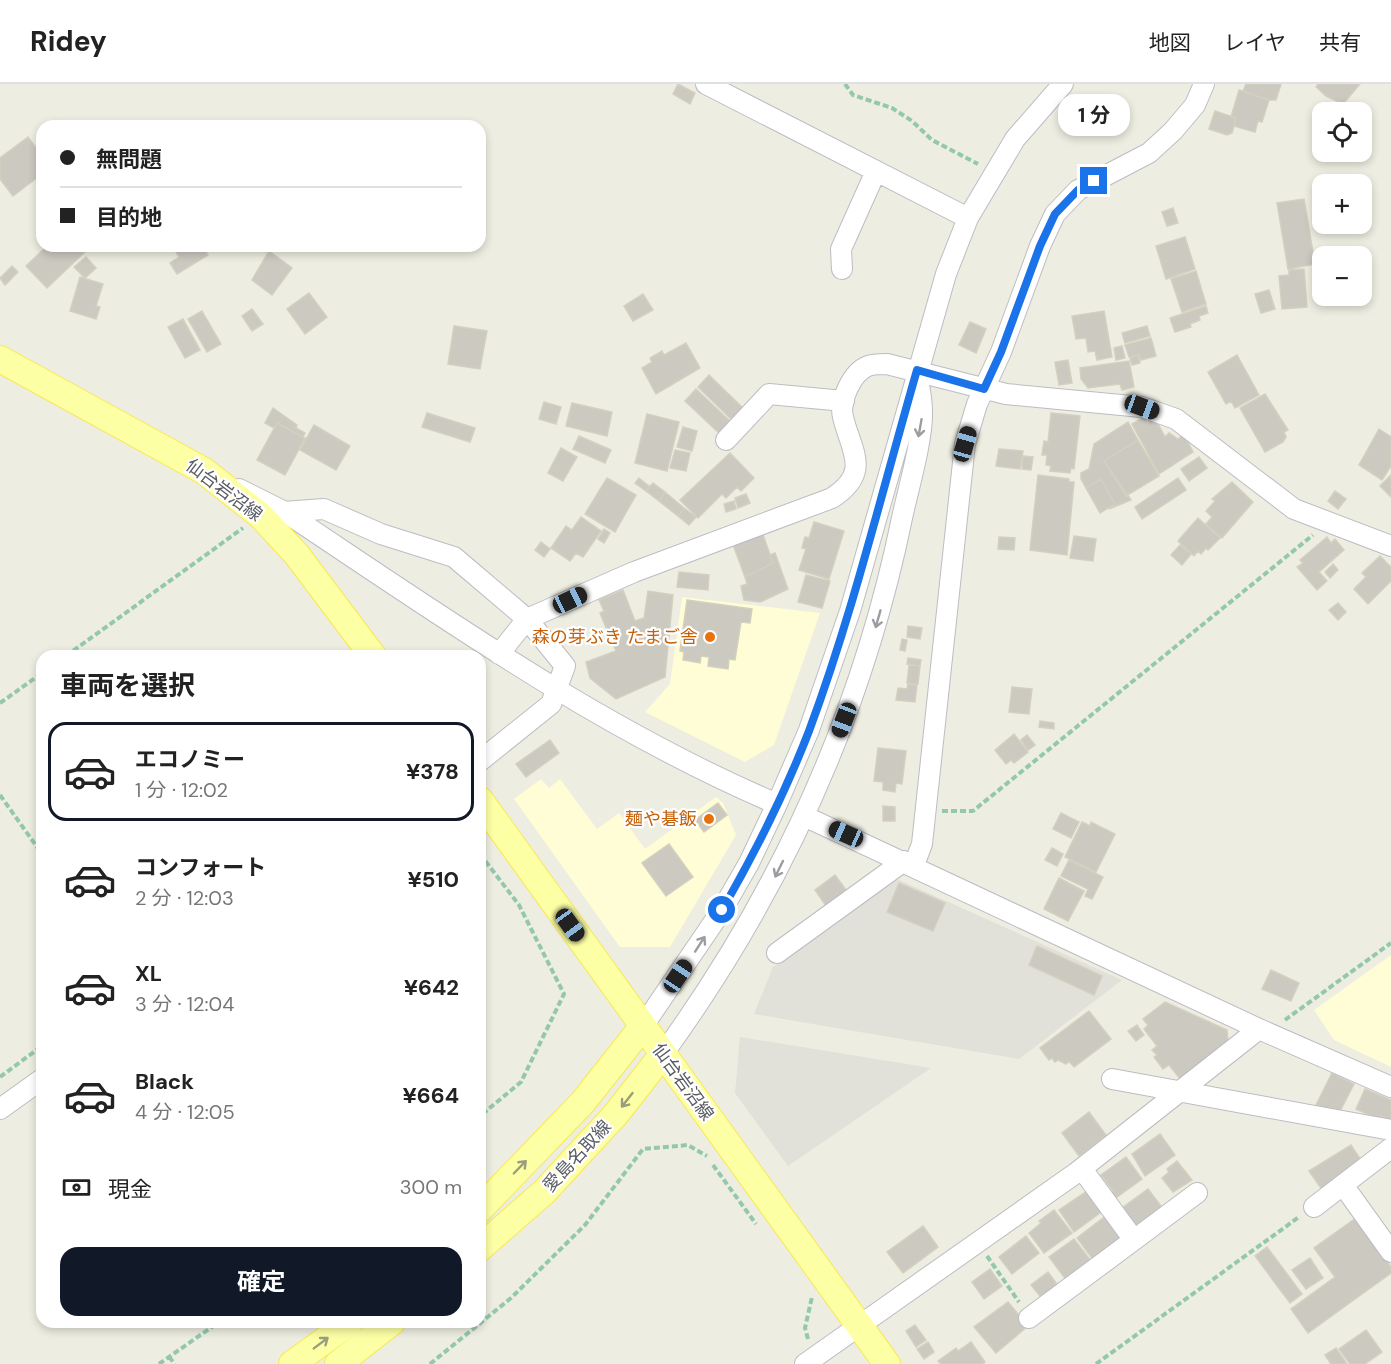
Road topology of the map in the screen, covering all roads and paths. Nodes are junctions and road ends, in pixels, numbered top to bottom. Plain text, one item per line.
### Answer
1 (706, 84) edge
2 (845, 84) edge
3 (1063, 84) edge
4 (1204, 84) edge
5 (876, 171) junction
6 (993, 172) junction
7 (968, 218) junction
8 (842, 269) dead end
9 (0, 359) edge
10 (917, 370) junction
11 (984, 389) junction
12 (844, 401) junction
13 (726, 440) dead end
14 (273, 514) junction
15 (1317, 532) dead end
16 (1391, 546) edge
17 (527, 619) junction
18 (75, 650) edge
19 (369, 650) edge
20 (499, 654) junction
21 (36, 677) edge
22 (557, 690) junction
23 (0, 703) edge
24 (486, 756) edge
25 (0, 795) edge
26 (777, 804) junction
27 (486, 808) edge
28 (955, 812) dead end
29 (804, 816) junction
30 (36, 846) edge
31 (486, 862) edge
32 (909, 863) junction
33 (1391, 943) edge
34 (777, 953) dead end
35 (1281, 1023) dead end
36 (643, 1026) junction
37 (1259, 1029) junction
38 (36, 1050) edge
39 (663, 1054) junction
40 (0, 1077) edge
41 (1112, 1079) dead end
42 (36, 1082) edge
43 (1391, 1087) edge
44 (1181, 1091) junction
45 (0, 1109) edge
46 (486, 1111) edge
47 (1391, 1130) edge
48 (1391, 1148) edge
49 (1082, 1169) junction
50 (1343, 1185) junction
51 (1197, 1193) dead end
52 (486, 1203) edge
53 (1314, 1207) joint
54 (760, 1229) dead end
55 (1134, 1240) junction
56 (486, 1243) edge
57 (978, 1243) junction
58 (1391, 1252) edge
59 (809, 1292) dead end
60 (486, 1318) edge
61 (1029, 1318) joint
62 (210, 1328) edge
63 (342, 1328) edge
64 (384, 1328) edge
65 (474, 1328) edge
66 (860, 1328) junction
67 (169, 1357) junction
68 (812, 1359) edge
69 (159, 1364) edge
70 (175, 1364) edge
71 (292, 1364) edge
72 (338, 1364) edge
73 (430, 1364) edge
74 (887, 1364) edge
75 (1096, 1364) edge

1 - 5 street
2 - 6 path
3 - 6 street
4 - 11 street
5 - 7 street
5 - 8 street
6 - 7 street
7 - 10 street
9 - 14 main road, 仙台岩沼線
10 - 11 street
10 - 12 street
10 - 26 street
10 -> 29 street
11 - 16 street
11 - 32 street
12 - 13 street
12 - 17 street
14 - 17 street
14 - 18 path
14 - 19 main road, 仙台岩沼線
14 - 20 street
15 - 28 path
17 - 20 street
17 - 22 street
20 - 22 street
21 - 23 path
22 - 24 street
22 - 26 street
25 - 30 path
36 -> 26 street
27 - 36 main road, 仙台岩沼線
29 - 32 street
29 -> 39 street
31 - 46 path
32 - 34 street
32 - 37 street
33 - 35 path
36 - 39 main road, 仙台岩沼線
52 -> 36 main road, 愛島名取線
37 - 43 street
37 - 44 street
38 - 40 path
39 -> 56 main road, 愛島名取線
39 - 66 main road, 仙台岩沼線
41 - 44 street
42 - 45 street
44 - 47 street
44 - 49 street
48 - 50 street
49 - 55 street
49 - 57 street
50 - 53 street
50 - 58 street
51 - 55 street
53 - 75 path
54 - 60 path
55 - 61 street
57 - 61 path
57 - 66 street
59 - 68 path
62 - 67 path
71 -> 63 main road
64 - 72 main road
65 - 73 path
66 - 68 street
66 - 74 main road, 仙台岩沼線
67 - 69 path
67 - 70 path

